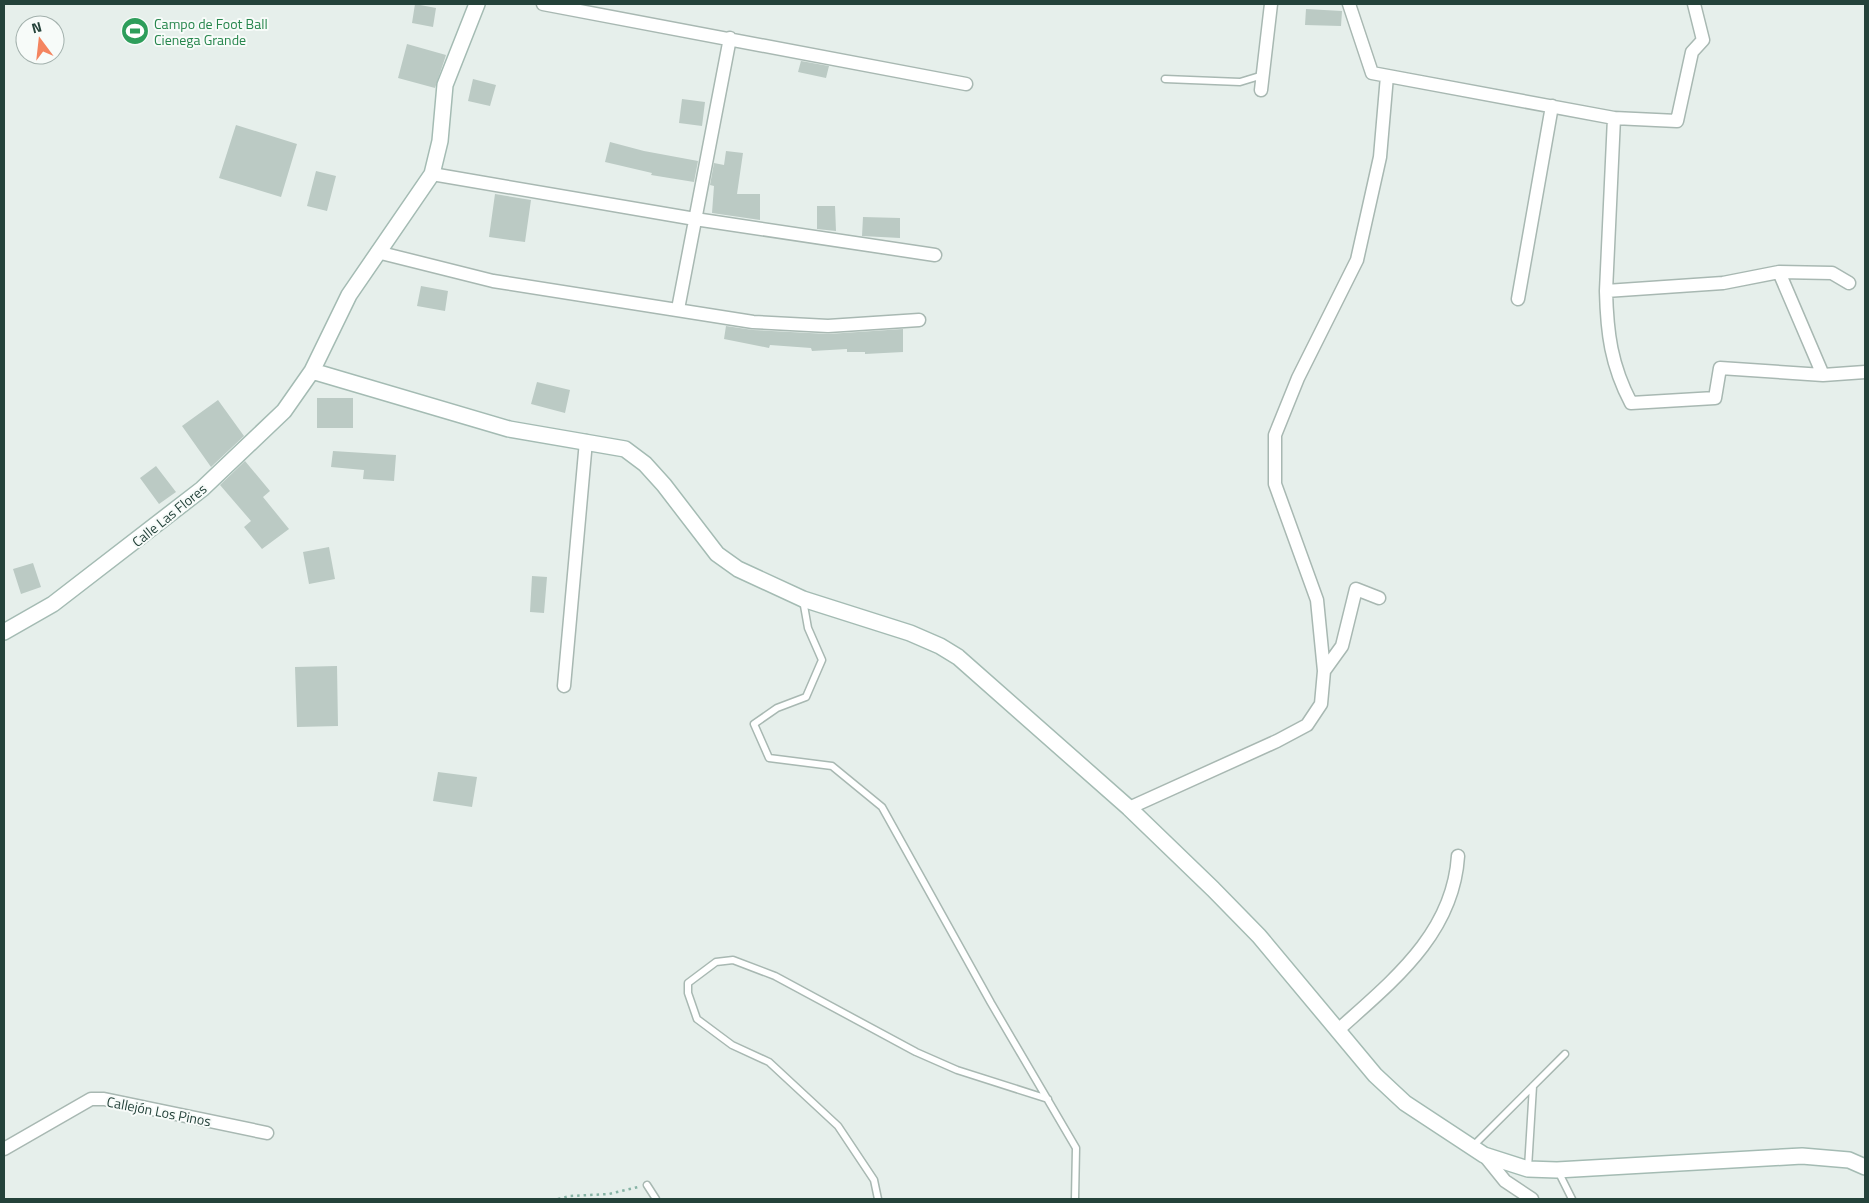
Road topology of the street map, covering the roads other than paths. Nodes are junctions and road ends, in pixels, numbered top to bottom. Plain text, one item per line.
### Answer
1 (477, 4) edge
2 (543, 4) edge
3 (623, 4) edge
4 (1271, 4) edge
5 (1349, 4) edge
6 (1694, 4) edge
7 (618, 17) junction
8 (730, 38) junction
9 (1264, 75) junction
10 (1387, 76) junction
11 (1165, 80) dead end
12 (966, 84) dead end
13 (1261, 90) dead end
14 (1552, 106) junction
15 (1614, 118) junction
16 (432, 174) junction
17 (695, 219) junction
18 (377, 252) junction
19 (935, 255) dead end
20 (1779, 272) junction
21 (1848, 283) dead end
22 (1606, 291) junction
23 (1518, 299) dead end
24 (678, 309) junction
25 (919, 320) dead end
26 (312, 371) junction
27 (1865, 372) edge
28 (1822, 374) junction
29 (586, 441) junction
30 (1379, 598) dead end
31 (803, 599) junction
32 (4, 632) edge
33 (1324, 671) junction
34 (564, 686) dead end
35 (1129, 808) junction
36 (1458, 856) dead end
37 (1338, 1031) junction
38 (1565, 1054) dead end
39 (1533, 1086) junction
40 (1048, 1099) junction
41 (267, 1133) dead end
42 (4, 1149) edge
43 (1478, 1151) junction
44 (1865, 1167) edge
45 (1528, 1169) junction
46 (1557, 1170) junction
47 (647, 1185) road end
48 (656, 1199) edge
49 (878, 1199) edge
50 (1075, 1199) edge
51 (1532, 1199) edge
52 (1572, 1199) edge

1 - 16 street
2 - 7 street
3 - 7 street
4 - 9 street
5 - 10 street
6 - 15 street
7 - 8 street
8 - 12 street
8 - 17 street
9 - 11 lane
9 - 13 street
10 - 14 street
10 - 33 street
14 - 15 street
14 - 23 street
15 - 22 street
16 - 17 street
16 - 18 street, Calle Las Flores
17 - 19 street
17 - 24 street
18 - 24 street
18 - 26 street, Calle Las Flores
20 - 21 street
20 - 22 street
20 - 28 street
22 - 28 street
24 - 25 street
26 - 29 street
26 - 32 street, Calle Las Flores
27 - 28 street
29 - 31 street
29 - 34 street
30 - 33 street
31 - 35 street
31 - 40 lane
33 - 35 street
35 - 37 street
36 - 37 street
37 - 43 street
38 - 39 lane
39 - 43 lane
39 - 45 lane
40 - 49 lane
40 - 50 lane
41 - 42 street, Callejón Los Pinos
43 - 45 street
43 - 51 street
44 - 46 street
45 - 46 street
46 - 52 lane
47 - 48 lane

